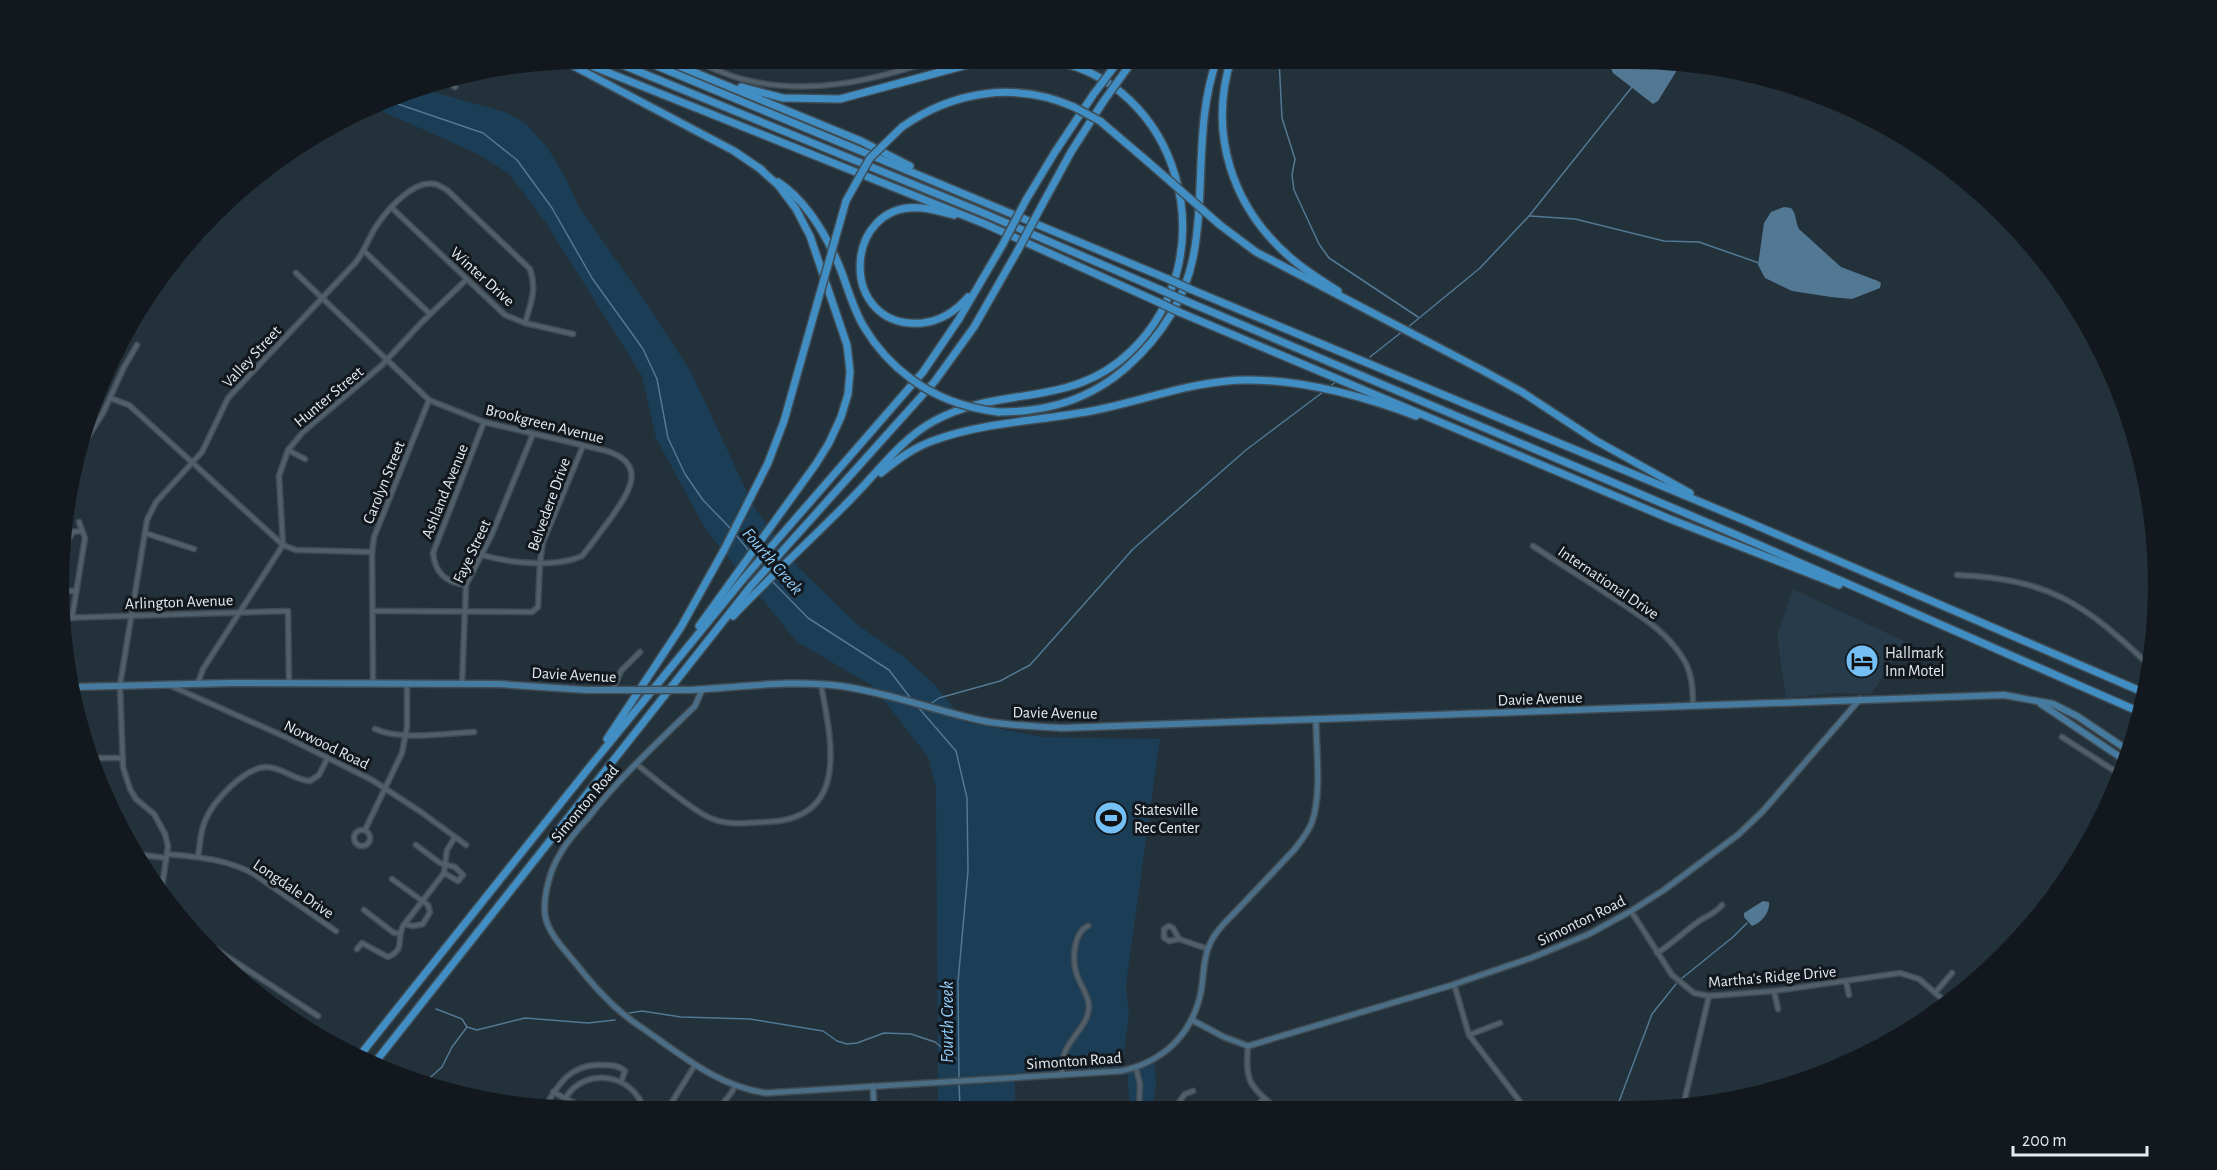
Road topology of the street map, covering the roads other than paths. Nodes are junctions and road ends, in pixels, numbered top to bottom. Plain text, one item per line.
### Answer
1 (579, 69) edge
2 (599, 69) edge
3 (635, 69) edge
4 (666, 69) edge
5 (686, 69) edge
6 (716, 69) edge
7 (906, 69) edge
8 (947, 69) edge
9 (950, 69) edge
10 (1078, 69) edge
11 (1112, 69) edge
12 (1127, 69) edge
13 (1215, 69) edge
14 (1229, 69) edge
15 (935, 73) junction
16 (719, 83) junction
17 (759, 168) junction
18 (954, 189) junction
19 (392, 208) junction
20 (985, 224) junction
21 (364, 251) junction
22 (296, 273) dead end
23 (467, 279) junction
24 (981, 282) junction
25 (321, 297) junction
26 (1362, 307) junction
27 (430, 314) junction
28 (525, 323) junction
29 (573, 334) dead end
30 (137, 345) dead end
31 (388, 359) junction
32 (110, 398) junction
33 (429, 400) junction
34 (484, 422) junction
35 (94, 425) edge
36 (534, 434) junction
37 (583, 446) junction
38 (288, 450) junction
39 (304, 459) dead end
40 (192, 463) junction
41 (1537, 463) junction
42 (852, 498) junction
43 (1746, 521) junction
44 (79, 522) dead end
45 (81, 531) junction
46 (145, 533) junction
47 (72, 534) edge
48 (283, 545) junction
49 (1533, 546) dead end
50 (194, 549) dead end
51 (372, 552) junction
52 (482, 555) junction
53 (540, 562) junction
54 (1958, 574) dead end
55 (466, 585) junction
56 (752, 590) junction
57 (69, 591) edge
58 (75, 591) junction
59 (240, 611) junction
60 (373, 611) junction
61 (464, 612) junction
62 (131, 615) junction
63 (72, 618) joint
64 (1935, 622) junction
65 (640, 652) dead end
66 (2143, 659) edge
67 (660, 680) junction
68 (289, 683) junction
69 (373, 683) junction
70 (169, 684) junction
71 (198, 684) junction
72 (407, 684) junction
73 (462, 684) junction
74 (120, 685) junction
75 (821, 685) junction
76 (79, 687) edge
77 (612, 690) junction
78 (702, 690) junction
79 (2137, 690) edge
80 (1860, 699) junction
81 (2038, 702) junction
82 (1693, 706) junction
83 (2132, 709) edge
84 (1316, 719) junction
85 (375, 729) dead end
86 (474, 732) dead end
87 (406, 735) junction
88 (2062, 737) dead end
89 (2122, 746) edge
90 (2119, 756) edge
91 (328, 757) junction
92 (99, 758) edge
93 (123, 758) junction
94 (635, 764) junction
95 (588, 769) junction
96 (2114, 770) edge
97 (386, 787) junction
98 (365, 830) junction
99 (455, 837) junction
100 (466, 844) dead end
101 (416, 845) dead end
102 (145, 855) edge
103 (166, 856) junction
104 (198, 857) junction
105 (446, 864) junction
106 (444, 873) junction
107 (392, 879) dead end
108 (163, 881) edge
109 (423, 901) junction
110 (1722, 905) dead end
111 (364, 910) dead end
112 (1631, 911) junction
113 (405, 924) junction
114 (1088, 926) dead end
115 (336, 931) dead end
116 (400, 933) junction
117 (1179, 939) junction
118 (357, 949) dead end
119 (1208, 949) junction
120 (1657, 953) junction
121 (227, 957) edge
122 (1952, 973) dead end
123 (1846, 981) junction
124 (1454, 984) junction
125 (1774, 991) junction
126 (1935, 993) junction
127 (1849, 995) dead end
128 (1709, 996) junction
129 (1941, 998) edge
130 (1778, 1009) dead end
131 (318, 1016) dead end
132 (1192, 1020) junction
133 (1500, 1023) dead end
134 (1469, 1035) junction
135 (1248, 1046) junction
136 (363, 1051) edge
137 (379, 1058) edge
138 (695, 1065) junction
139 (1136, 1068) junction
140 (1062, 1075) junction
141 (621, 1082) junction
142 (735, 1085) junction
143 (873, 1086) junction
144 (1193, 1091) dead end
145 (554, 1092) junction
146 (566, 1097) junction
147 (1264, 1098) junction
148 (1685, 1098) edge
149 (549, 1100) edge
150 (572, 1101) edge
151 (640, 1101) edge
152 (673, 1101) edge
153 (724, 1101) edge
154 (874, 1101) edge
155 (1139, 1101) edge
156 (1180, 1101) edge
157 (1261, 1101) edge
158 (1268, 1101) edge
159 (1519, 1101) edge

1 - 17 highway
2 - 20 highway
3 - 64 highway, bridge
4 - 18 highway
5 - 16 highway
6 - 7 street
8 - 15 highway
9 - 15 highway
10 - 42 highway
11 - 24 highway, bridge
12 - 56 highway, bridge
13 - 17 highway, bridge
14 - 26 highway
15 - 16 highway
16 - 18 highway
17 - 67 highway
18 - 43 highway, bridge
19 - 21 street, Valley Street
19 - 23 street, Winter Drive
19 - 28 street, Valley Street
20 - 24 highway
20 - 41 highway, bridge
21 - 25 street, Valley Street
21 - 27 street
22 - 25 street, Brookgreen Avenue
23 - 27 street, Hunter Street
23 - 28 street, Winter Drive
24 - 67 highway
25 - 31 street, Brookgreen Avenue
25 - 40 street, Valley Street
26 - 43 highway
26 - 95 highway, bridge
27 - 31 street, Hunter Street
28 - 29 street, Winter Drive
30 - 32 street
31 - 33 street, Brookgreen Avenue
31 - 38 street, Hunter Street
32 - 35 street
32 - 40 street
33 - 34 street, Brookgreen Avenue
33 - 51 street, Carolyn Street
34 - 36 street, Brookgreen Avenue
34 - 55 street, Ashland Avenue
36 - 37 street, Brookgreen Avenue
36 - 52 street, Faye Street
37 - 53 street, Belvedere Drive
37 - 53 street, Brookgreen Avenue
38 - 39 street
38 - 48 street, Hunter Street
40 - 46 street, Valley Street
40 - 48 street
41 - 42 highway
41 - 64 highway
42 - 56 highway
43 - 79 highway
44 - 45 street
45 - 47 street
45 - 58 street
46 - 50 street
46 - 62 street, Valley Street
48 - 51 street
48 - 59 street
49 - 82 street, International Drive
51 - 60 street, Carolyn Street
52 - 53 street, Brookgreen Avenue
52 - 55 street, Faye Street
53 - 61 street, Belvedere Drive
54 - 66 street
55 - 61 street, Faye Street
56 - 137 highway
57 - 58 street
58 - 63 street
59 - 62 street, Arlington Avenue
59 - 68 street, Arlington Avenue
59 - 71 street
60 - 61 street
60 - 69 street, Carolyn Street
61 - 73 street, Faye Street
62 - 63 street, Arlington Avenue
62 - 74 street, Valley Street
64 - 83 highway
65 - 77 street
67 - 95 highway
68 - 69 main road, Davie Avenue
68 - 71 main road, Davie Avenue
69 - 72 main road, Davie Avenue
70 - 71 main road, Davie Avenue
70 - 74 main road, Davie Avenue
70 - 91 street, Norwood Road
72 - 73 main road, Davie Avenue
72 - 87 street
73 - 77 main road, Davie Avenue
74 - 76 main road, Davie Avenue
74 - 93 street, Valley Street
75 - 78 main road, Davie Avenue
75 - 84 main road, Davie Avenue
75 - 94 street
77 - 78 main road, Davie Avenue, bridge
78 - 94 street, Simonton Road
80 - 81 main road, Davie Avenue
80 - 82 main road, Davie Avenue
80 - 112 street, Simonton Road
81 - 89 main road, Davie Avenue
81 - 90 main road
82 - 84 main road, Davie Avenue
84 - 119 street
85 - 87 street
86 - 87 street
87 - 97 street
88 - 96 street
91 - 97 street, Norwood Road
91 - 104 street
92 - 93 street
93 - 103 street, Valley Street
94 - 138 street, Simonton Road
95 - 136 highway
97 - 98 street
97 - 99 street, Norwood Road
98 - 98 street
99 - 100 street, Norwood Road
99 - 105 street
101 - 105 street
102 - 103 street, Longdale Drive
103 - 104 street, Longdale Drive
103 - 108 street, Valley Street
104 - 115 street, Longdale Drive
105 - 106 street
105 - 106 street
106 - 109 street
107 - 109 street
109 - 113 street
109 - 113 street
110 - 120 street
111 - 116 street
112 - 120 street, Martha's Ridge Drive
112 - 124 street, Simonton Road
113 - 116 street
114 - 140 street
116 - 118 street
117 - 117 street
117 - 119 street
119 - 132 street, Simonton Road
120 - 128 street, Martha's Ridge Drive
121 - 131 street
122 - 126 street
123 - 125 street, Martha's Ridge Drive
123 - 126 street, Martha's Ridge Drive
123 - 127 street
124 - 134 street
124 - 135 street, Simonton Road
125 - 128 street, Martha's Ridge Drive
125 - 130 street
126 - 129 street, Martha's Ridge Drive
128 - 148 street
132 - 135 street
132 - 139 street, Simonton Road
133 - 134 street
134 - 159 street
135 - 147 street
138 - 142 street, Simonton Road
138 - 152 street
139 - 140 street, Simonton Road
139 - 155 street
140 - 143 street, Simonton Road
141 - 145 street
141 - 146 street
141 - 151 street
142 - 143 street, Simonton Road
142 - 153 street
143 - 154 street
144 - 156 street
145 - 146 street
145 - 149 street
146 - 150 street
147 - 157 street
147 - 158 street

